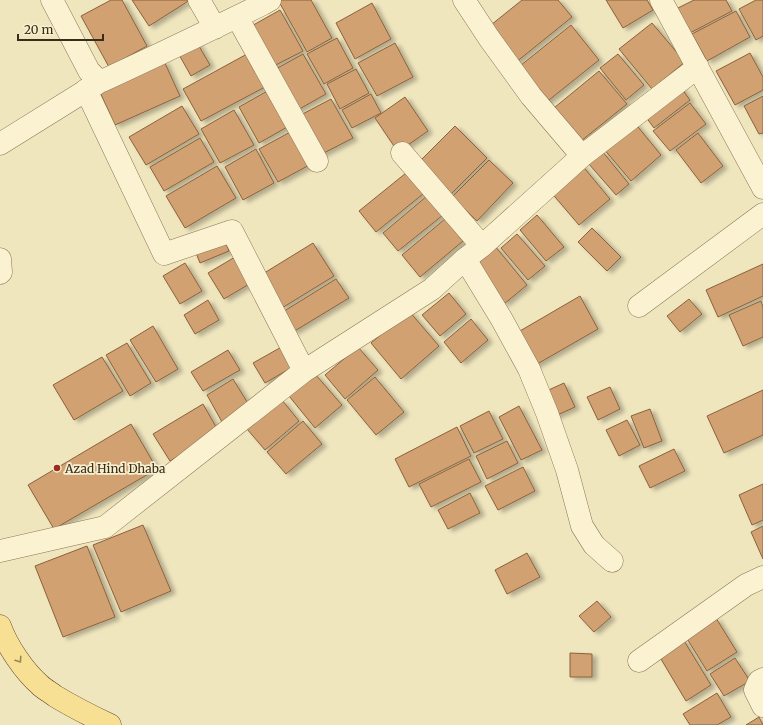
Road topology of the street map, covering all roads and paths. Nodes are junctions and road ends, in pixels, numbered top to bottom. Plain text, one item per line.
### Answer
1 (52, 0) edge
2 (198, 0) edge
3 (270, 0) edge
4 (464, 0) edge
5 (661, 0) edge
6 (237, 17) junction
7 (215, 28) junction
8 (698, 67) junction
9 (94, 86) junction
10 (0, 144) edge
11 (402, 153) dead end
12 (582, 156) junction
13 (317, 161) dead end
14 (763, 188) edge
15 (763, 214) edge
16 (482, 246) junction
17 (0, 259) edge
18 (465, 259) junction
19 (0, 273) edge
20 (639, 306) dead end
21 (304, 371) junction
22 (0, 551) edge
23 (612, 561) dead end
24 (763, 577) edge
25 (0, 626) edge
26 (639, 661) dead end
27 (763, 679) edge
28 (763, 706) edge
29 (110, 725) edge

1 - 9 street
2 - 7 street
3 - 6 street
4 - 12 street
5 - 8 street
6 - 7 street
6 - 13 street
7 - 9 street
8 - 12 street
8 - 14 street
9 - 10 street
9 - 21 street
11 - 16 street
12 - 16 street
15 - 20 street
16 - 18 street
17 - 19 street
18 - 21 street
18 - 23 street
21 - 22 street
24 - 26 street
25 -> 29 main road
27 - 28 street

